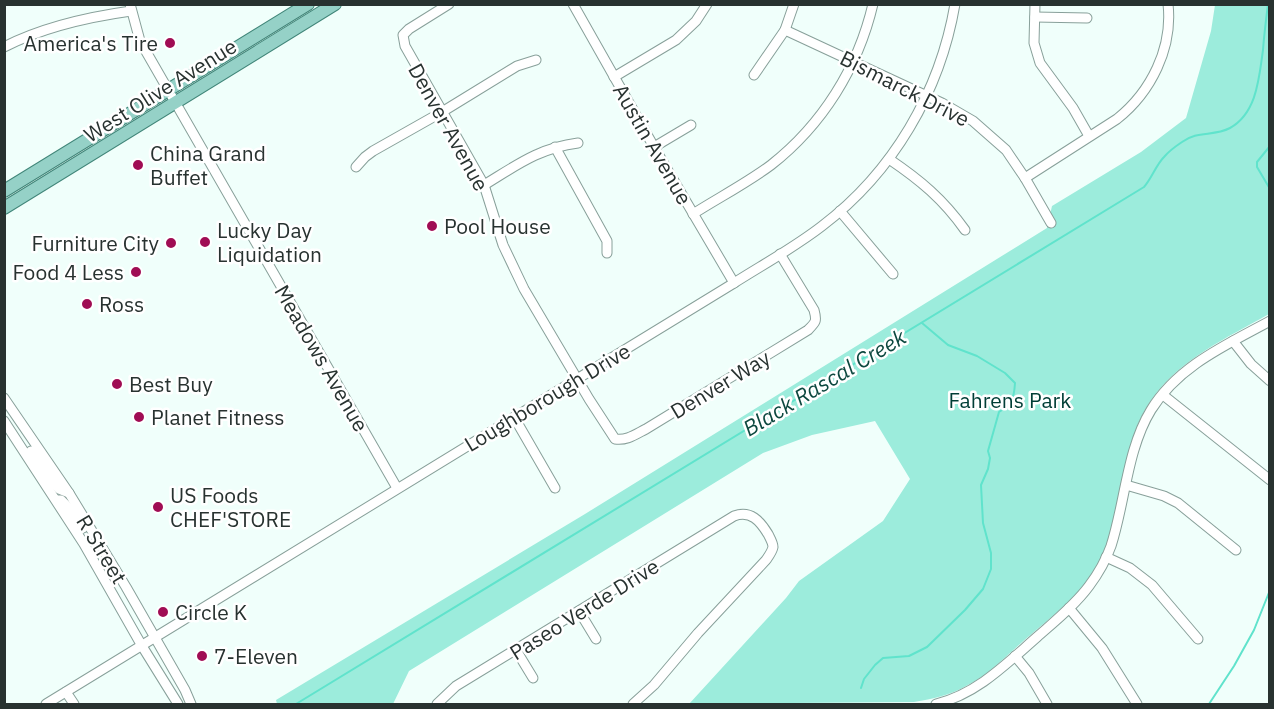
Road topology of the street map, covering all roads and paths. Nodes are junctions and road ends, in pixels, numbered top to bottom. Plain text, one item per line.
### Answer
1 (308, 4) edge
2 (335, 4) edge
3 (449, 4) edge
4 (573, 4) edge
5 (707, 4) edge
6 (794, 4) edge
7 (873, 4) edge
8 (955, 4) edge
9 (1035, 4) edge
10 (1168, 4) edge
11 (131, 8) edge
12 (1035, 17) junction
13 (1086, 18) dead end
14 (785, 30) junction
15 (4, 47) edge
16 (536, 60) dead end
17 (854, 62) junction
18 (754, 75) dead end
19 (614, 77) junction
20 (168, 91) junction
21 (927, 95) junction
22 (174, 103) junction
23 (442, 112) junction
24 (691, 125) dead end
25 (1089, 136) junction
26 (578, 143) dead end
27 (555, 147) junction
28 (654, 147) junction
29 (889, 159) junction
30 (356, 167) dead end
31 (1025, 178) junction
32 (484, 185) junction
33 (4, 191) edge
34 (4, 208) edge
35 (840, 211) junction
36 (693, 214) junction
37 (1051, 223) dead end
38 (965, 230) dead end
39 (607, 253) dead end
40 (780, 254) junction
41 (893, 274) dead end
42 (734, 283) junction
43 (1269, 321) edge
44 (1233, 341) junction
45 (577, 378) junction
46 (1269, 381) edge
47 (1162, 395) junction
48 (5, 399) edge
49 (514, 417) junction
50 (4, 421) edge
51 (20, 443) junction
52 (1269, 480) edge
53 (1126, 485) junction
54 (397, 488) junction
55 (555, 488) dead end
56 (69, 493) junction
57 (56, 500) junction
58 (99, 544) junction
59 (1236, 550) dead end
60 (1106, 557) junction
61 (1069, 608) junction
62 (579, 611) junction
63 (155, 638) junction
64 (596, 639) dead end
65 (1198, 639) dead end
66 (142, 646) junction
67 (516, 650) junction
68 (1015, 656) junction
69 (533, 678) dead end
70 (66, 692) junction
71 (960, 701) edge
72 (46, 705) edge
73 (74, 705) edge
74 (178, 705) edge
75 (191, 705) edge
76 (436, 705) edge
77 (633, 705) edge
78 (936, 705) edge
79 (1047, 705) edge
80 (1137, 705) edge

1 - 20 main road, West Olive Avenue
2 - 22 main road, West Olive Avenue
3 - 23 street, Denver Avenue
4 - 19 street, Austin Avenue
5 - 19 street
6 - 14 street
7 - 17 street
8 - 21 street, Loughborough Drive
9 - 12 street
10 - 25 street
11 - 15 street
11 - 20 street, Meadows Avenue
12 - 13 street
12 - 25 street
14 - 17 street, Bismarck Drive
14 - 18 street
16 - 23 street
17 - 21 street, Bismarck Drive
17 - 36 street
19 - 28 street, Austin Avenue
20 - 22 street, Meadows Avenue
20 - 33 main road, West Olive Avenue
21 - 29 street, Loughborough Drive
21 - 31 street, Bismarck Drive
22 - 34 main road, West Olive Avenue
22 - 54 street, Meadows Avenue
23 - 30 street
23 - 32 street, Denver Avenue
24 - 28 street
25 - 31 street
26 - 27 street
27 - 32 street
27 - 39 street
28 - 36 street, Austin Avenue
29 - 35 street, Loughborough Drive
29 - 38 street
31 - 37 street, Bismarck Drive
32 - 45 street, Denver Avenue
35 - 40 street, Loughborough Drive
35 - 41 street
36 - 42 street, Austin Avenue
40 - 42 street, Loughborough Drive
40 - 45 street, Denver Way
42 - 45 street, Loughborough Drive
43 - 44 street
44 - 46 street
44 - 47 street
45 - 49 street, Loughborough Drive
47 - 52 street
47 - 53 street
48 - 56 street, R Street
49 - 54 street, Loughborough Drive
49 - 55 street
50 - 51 street, R Street
51 - 56 street
51 - 57 street, R Street
53 - 59 street
53 - 60 street
54 - 63 street, Loughborough Drive
56 - 58 street, R Street
57 - 58 street
57 - 66 street, R Street
58 - 63 street, R Street
60 - 61 street
60 - 65 street
61 - 68 street
61 - 80 street
62 - 64 street
62 - 67 street, Paseo Verde Drive
62 - 77 street, Paseo Verde Drive
63 - 66 street, Loughborough Drive
63 - 75 street, R Street
66 - 70 street, Loughborough Drive
66 - 74 street, R Street
67 - 69 street
67 - 76 street, Paseo Verde Drive
68 - 71 street
68 - 79 street
70 - 72 street, Loughborough Drive
70 - 73 street
71 - 78 street

